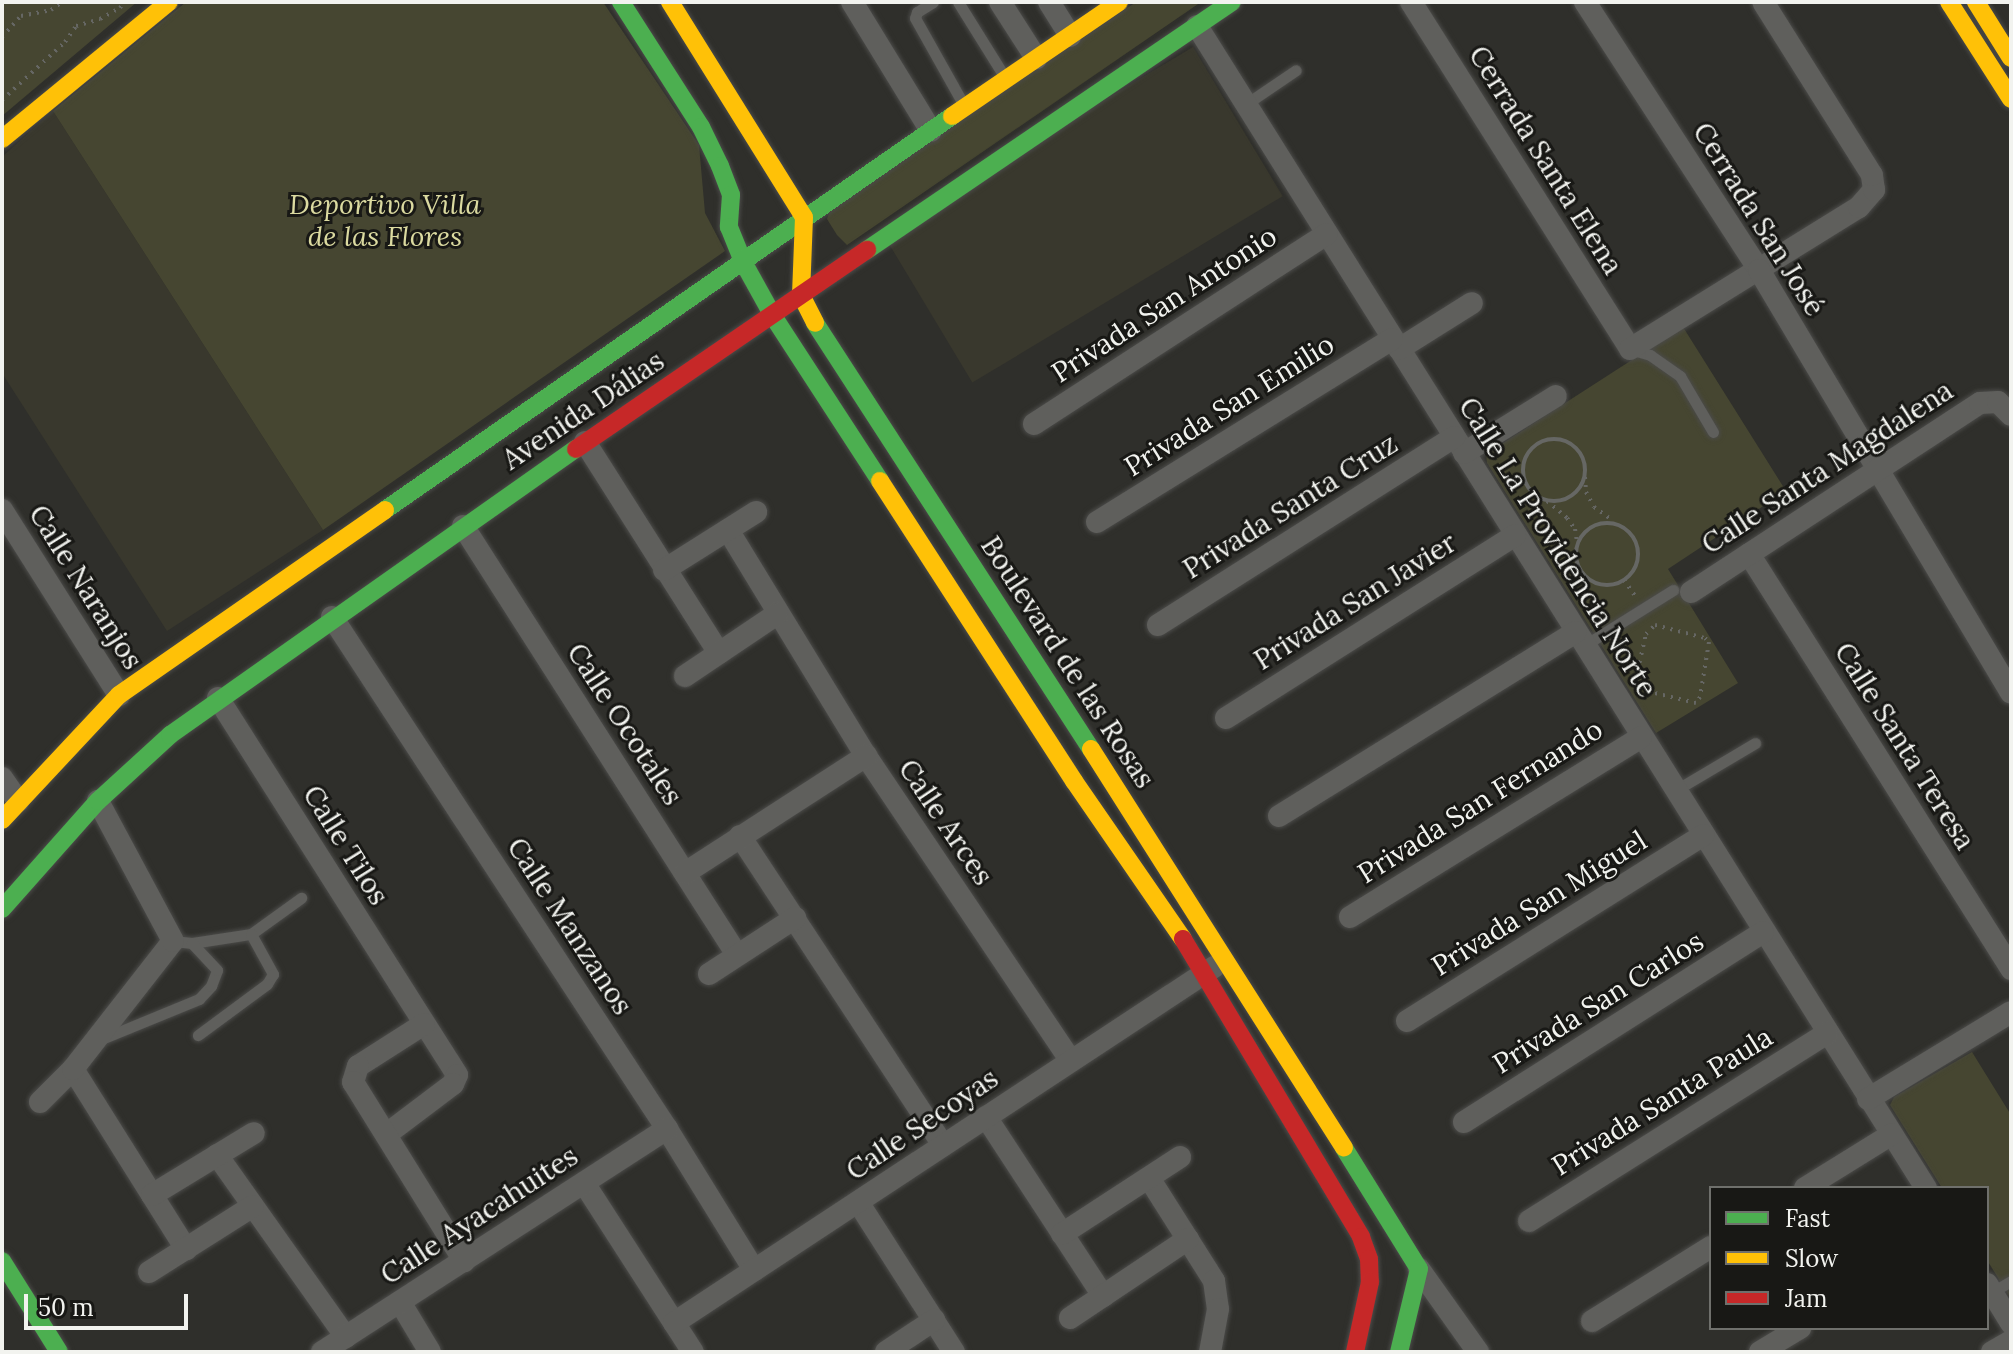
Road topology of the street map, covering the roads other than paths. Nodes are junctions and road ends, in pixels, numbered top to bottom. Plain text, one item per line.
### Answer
1 (169, 2) edge
2 (621, 2) edge
3 (670, 2) edge
4 (852, 2) edge
5 (933, 2) edge
6 (958, 2) edge
7 (1000, 2) edge
8 (1049, 2) edge
9 (1119, 2) edge
10 (1232, 2) edge
11 (1411, 2) edge
12 (1585, 2) edge
13 (1763, 2) edge
14 (1949, 2) edge
15 (1976, 2) edge
16 (1197, 26) junction
17 (1070, 36) junction
18 (1036, 58) junction
19 (2011, 58) edge
20 (1296, 70) dead end
21 (1006, 79) junction
22 (2011, 99) edge
23 (1246, 104) junction
24 (966, 107) junction
25 (931, 131) junction
26 (2, 139) edge
27 (804, 217) junction
28 (1327, 234) junction
29 (742, 260) junction
30 (1759, 270) junction
31 (801, 295) junction
32 (1472, 303) dead end
33 (773, 316) junction
34 (1396, 344) junction
35 (1630, 349) junction
36 (1556, 396) dead end
37 (2004, 408) edge
38 (1034, 424) dead end
39 (1713, 432) dead end
40 (585, 442) junction
41 (1459, 445) junction
42 (1877, 471) junction
43 (2, 510) edge
44 (756, 512) dead end
45 (1097, 522) dead end
46 (463, 526) junction
47 (728, 530) junction
48 (1515, 535) junction
49 (1749, 554) junction
50 (664, 570) junction
51 (1682, 591) joint
52 (777, 614) junction
53 (332, 617) junction
54 (1158, 625) dead end
55 (1580, 639) junction
56 (719, 653) junction
57 (685, 676) dead end
58 (2011, 693) edge
59 (119, 695) junction
60 (218, 698) junction
61 (1226, 718) dead end
62 (1641, 737) junction
63 (1755, 743) dead end
64 (866, 756) junction
65 (2, 778) edge
66 (1675, 791) junction
67 (18, 801) junction
68 (98, 801) junction
69 (1279, 816) dead end
70 (2, 820) edge
71 (1703, 835) junction
72 (740, 836) junction
73 (685, 873) junction
74 (301, 898) dead end
75 (2, 909) edge
76 (1350, 917) dead end
77 (795, 918) junction
78 (1763, 932) junction
79 (251, 934) junction
80 (183, 942) junction
81 (737, 955) junction
82 (1226, 959) junction
83 (2011, 969) edge
84 (709, 974) dead end
85 (1203, 974) junction
86 (2011, 1012) edge
87 (1407, 1021) dead end
88 (424, 1024) junction
89 (1827, 1033) junction
90 (198, 1035) dead end
91 (92, 1043) junction
92 (1071, 1061) junction
93 (73, 1069) junction
94 (1868, 1099) junction
95 (40, 1102) dead end
96 (986, 1117) junction
97 (1464, 1122) dead end
98 (667, 1129) junction
99 (254, 1133) dead end
100 (387, 1134) junction
101 (1892, 1134) junction
102 (943, 1145) junction
103 (217, 1155) junction
104 (1180, 1157) dead end
105 (1149, 1178) junction
106 (584, 1183) junction
107 (1808, 1186) edge
108 (1925, 1186) edge
109 (152, 1195) junction
110 (858, 1202) junction
111 (253, 1206) junction
112 (1529, 1221) dead end
113 (1062, 1234) junction
114 (1188, 1239) junction
115 (1709, 1248) edge
116 (186, 1249) junction
117 (2, 1261) edge
118 (464, 1261) junction
119 (1419, 1269) junction
120 (754, 1270) junction
121 (149, 1272) dead end
122 (1997, 1286) edge
123 (1103, 1296) junction
124 (400, 1302) junction
125 (1070, 1318) dead end
126 (934, 1320) junction
127 (1592, 1321) dead end
128 (674, 1323) junction
129 (2011, 1323) edge
130 (1797, 1330) edge
131 (346, 1337) junction
132 (2011, 1341) edge
133 (59, 1352) edge
134 (322, 1352) edge
135 (430, 1352) edge
136 (693, 1352) edge
137 (886, 1352) edge
138 (954, 1352) edge
139 (1210, 1352) edge
140 (1355, 1352) edge
141 (1399, 1352) edge
142 (1478, 1352) edge
143 (1760, 1352) edge
144 (1992, 1352) edge

1 - 26 street
2 - 29 street, Boulevard de las Rosas
3 - 27 street
4 - 25 street
5 - 24 lane
6 - 21 lane
7 - 18 street
8 - 17 street
9 - 17 street, Avenida Dálias
10 - 16 street, Avenida Dálias
11 - 35 street, Cerrada Santa Elena
12 - 30 street, Cerrada San José
13 - 30 street
14 - 22 street
15 - 19 street
16 - 23 street, Calle La Providencia Norte
16 - 31 street, Avenida Dálias
17 - 18 street, Avenida Dálias
18 - 21 street, Avenida Dálias
20 - 23 lane
21 - 24 street, Avenida Dálias
23 - 28 street, Calle La Providencia Norte
24 - 25 street, Avenida Dálias
25 - 27 street, Avenida Dálias
27 - 29 street, Avenida Dálias
27 - 31 street
28 - 34 street, Calle La Providencia Norte
28 - 38 street, Privada San Antonio
29 - 33 street, Boulevard de las Rosas
29 - 59 street, Avenida Dálias
30 - 35 street
30 - 42 street, Cerrada San José
31 - 33 street, Avenida Dálias
31 - 82 street, Boulevard de las Rosas
32 - 34 street, Privada San Emilio
33 - 40 street, Avenida Dálias
33 - 85 street, Boulevard de las Rosas
34 - 41 street, Calle La Providencia Norte
34 - 45 street, Privada San Emilio
35 - 39 lane
36 - 41 street, Privada Santa Cruz
37 - 42 street, Calle Santa Magdalena
40 - 46 street, Avenida Dálias
40 - 50 street
41 - 48 street, Calle La Providencia Norte
41 - 54 street, Privada Santa Cruz
42 - 49 street, Calle Santa Magdalena
42 - 58 street, Cerrada San José
43 - 59 street, Calle Naranjos
44 - 47 street
46 - 53 street, Avenida Dálias
46 - 73 street, Calle Ocotales
47 - 50 street
47 - 52 street, Calle Arces
48 - 55 street, Calle La Providencia Norte
48 - 61 street, Privada San Javier
49 - 51 street, Calle Santa Magdalena
49 - 83 street, Calle Santa Teresa
50 - 56 street
51 - 55 lane
52 - 56 street
52 - 64 street, Calle Arces
53 - 60 street, Avenida Dálias
53 - 98 street, Calle Manzanos
55 - 62 street, Calle La Providencia Norte
55 - 69 street
56 - 57 street
59 - 67 street, Avenida Dálias
60 - 68 street, Avenida Dálias
60 - 88 street, Calle Tilos
62 - 66 street, Calle La Providencia Norte
62 - 76 street, Privada San Fernando
63 - 66 lane
64 - 72 street
64 - 92 street, Calle Arces
65 - 67 street
66 - 71 street, Calle La Providencia Norte
67 - 70 street, Avenida Dálias
68 - 75 street, Avenida Dálias
68 - 80 street
71 - 78 street, Calle La Providencia Norte
71 - 87 street, Privada San Miguel
72 - 73 street
72 - 77 street
73 - 81 street, Calle Ocotales
74 - 79 lane
77 - 81 street
77 - 102 street
78 - 89 street, Calle La Providencia Norte
78 - 97 street, Privada San Carlos
79 - 80 lane
79 - 90 lane
80 - 91 street
80 - 91 lane
81 - 84 street
82 - 85 street, Calle Secoyas
82 - 119 street, Boulevard de las Rosas
85 - 92 street, Calle Secoyas
85 - 140 street, Boulevard de las Rosas
86 - 94 street
88 - 100 street, Calle Tilos
88 - 100 street
89 - 94 street, Calle La Providencia Norte
89 - 112 street, Privada Santa Paula
91 - 93 street
92 - 96 street, Calle Secoyas
93 - 95 street
93 - 109 street
94 - 101 street, Calle La Providencia Norte
96 - 102 street, Calle Secoyas
96 - 113 street
98 - 106 street, Calle Ayacahuites
98 - 120 street, Calle Manzanos
99 - 103 street
100 - 118 street
101 - 107 street
101 - 108 street, Calle La Providencia Norte
102 - 110 street, Calle Secoyas
103 - 109 street
103 - 111 street
104 - 105 street
105 - 113 street
105 - 114 street
106 - 118 street, Calle Ayacahuites
106 - 128 street
109 - 116 street
110 - 120 street, Calle Secoyas
110 - 126 street
111 - 116 street
111 - 131 street
113 - 123 street
114 - 123 street
114 - 139 street
115 - 127 street
116 - 121 street
117 - 133 street
118 - 124 street, Calle Ayacahuites
119 - 141 street
119 - 142 street
120 - 128 street, Calle Secoyas
122 - 129 street
123 - 125 street
124 - 131 street, Calle Ayacahuites
124 - 135 street
126 - 137 street
126 - 138 street
128 - 136 street
130 - 143 street
131 - 134 street, Calle Ayacahuites
132 - 144 street

